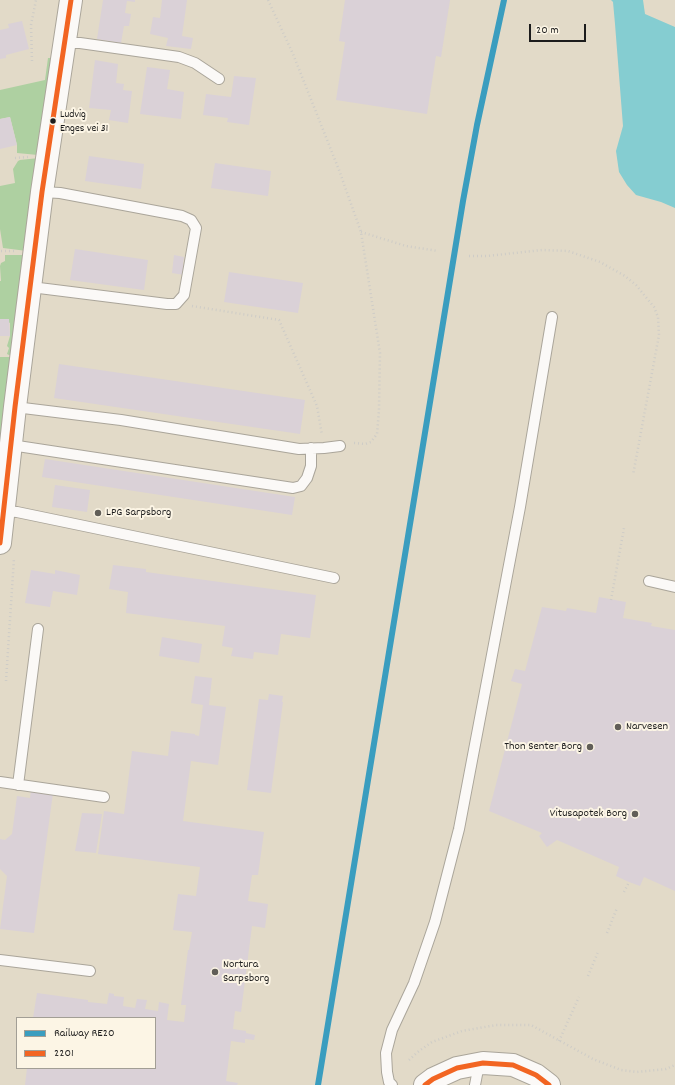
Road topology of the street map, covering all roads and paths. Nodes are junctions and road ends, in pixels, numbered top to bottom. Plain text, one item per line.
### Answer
1 (36, 0) edge
2 (71, 0) edge
3 (268, 0) edge
4 (65, 43) junction
5 (32, 61) dead end
6 (219, 79) dead end
7 (42, 192) junction
8 (361, 232) junction
9 (438, 251) dead end
10 (469, 256) dead end
11 (31, 287) junction
12 (176, 304) junction
13 (552, 317) dead end
14 (15, 408) junction
15 (11, 445) junction
16 (340, 446) joint
17 (311, 448) junction
18 (324, 448) junction
19 (633, 475) dead end
20 (3, 511) junction
21 (624, 528) dead end
22 (0, 543) edge
23 (334, 578) dead end
24 (649, 581) dead end
25 (675, 586) edge
26 (611, 600) dead end
27 (38, 629) dead end
28 (0, 782) edge
29 (18, 785) junction
30 (104, 798) dead end
31 (629, 882) dead end
32 (624, 892) dead end
33 (617, 908) dead end
34 (607, 932) dead end
35 (598, 952) dead end
36 (0, 960) edge
37 (90, 971) dead end
38 (588, 976) dead end
39 (578, 998) dead end
40 (560, 1041) junction
41 (409, 1060) dead end
42 (479, 1063) junction
43 (675, 1065) edge
44 (392, 1085) edge
45 (425, 1085) edge
46 (475, 1085) edge
47 (549, 1085) edge

1 - 5 path
2 - 4 street
3 - 8 path
4 - 6 lane
4 - 7 street
7 - 11 street
7 - 12 lane
8 - 9 path
8 - 16 path
10 - 19 path
11 - 12 lane
11 - 14 street
12 - 18 path
13 - 44 lane
14 - 15 street
14 - 17 lane
15 - 17 lane
15 - 20 street
16 - 18 lane
17 - 18 lane
20 - 22 street
20 - 23 lane
21 - 26 path
24 - 25 lane
27 - 29 lane
28 - 29 lane
29 - 30 lane
31 - 32 path
33 - 34 path
35 - 38 path
36 - 37 lane
39 - 40 path
40 - 41 path
40 - 43 path
42 - 45 street
42 - 46 lane
42 - 47 street

